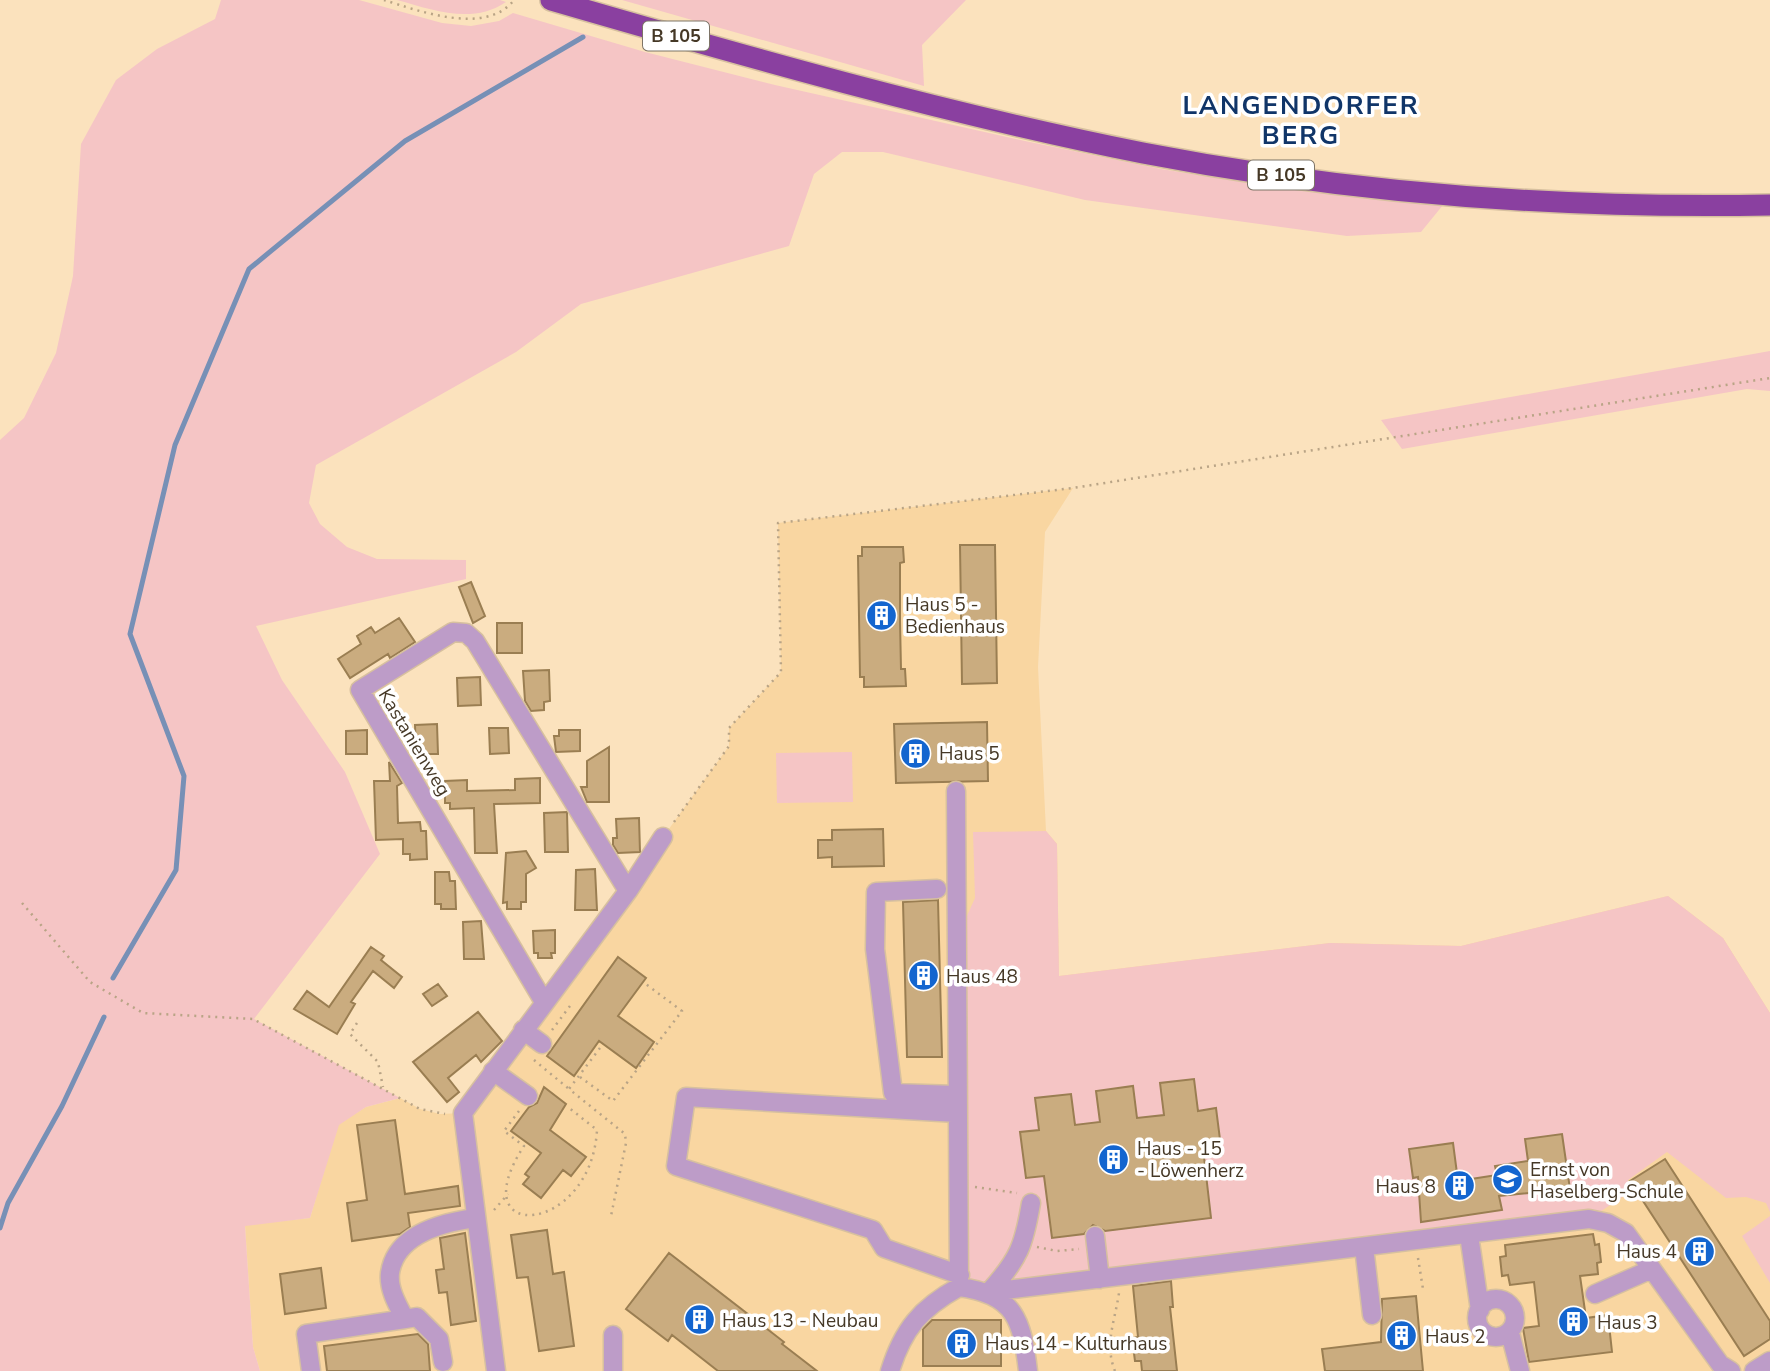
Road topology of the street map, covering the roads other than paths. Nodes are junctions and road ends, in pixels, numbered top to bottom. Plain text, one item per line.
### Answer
1 (551, 0) edge
2 (1770, 205) edge
3 (956, 792) dead end
4 (663, 837) road end
5 (937, 889) dead end
6 (628, 891) junction
7 (544, 1002) junction
8 (523, 1030) junction
9 (537, 1051) road end
10 (493, 1071) junction
11 (528, 1096) road end
12 (957, 1104) junction
13 (1031, 1203) road end
14 (476, 1218) junction
15 (1469, 1235) junction
16 (1095, 1242) road end
17 (1364, 1247) junction
18 (1652, 1269) junction
19 (1100, 1279) junction
20 (959, 1281) junction
21 (989, 1292) junction
22 (1594, 1294) dead end
23 (1480, 1310) junction
24 (1372, 1315) dead end
25 (405, 1319) junction
26 (1510, 1333) junction
27 (613, 1335) dead end
28 (443, 1362) dead end
29 (1770, 1362) edge
30 (311, 1371) edge
31 (496, 1371) edge
32 (613, 1371) edge
33 (890, 1371) edge
34 (1028, 1371) edge
35 (1520, 1371) edge
36 (1731, 1371) edge
37 (1754, 1371) edge

1 - 2 highway, B 105
3 - 12 street
4 - 6 street
5 - 12 street
6 - 7 street
6 - 7 street, Kastanienweg
7 - 8 street
8 - 9 street
8 - 10 street
10 - 11 street
10 - 14 street
12 - 20 street
12 - 20 street
13 - 21 street
14 - 25 street
14 - 31 street
15 - 17 street
15 - 18 street
15 - 23 street
16 - 19 street
17 - 19 street
17 - 24 street
18 - 22 street
18 - 36 street
19 - 21 street
20 - 21 street
20 - 33 street
21 - 34 street
23 - 26 street
23 - 26 street
25 - 28 street
25 - 30 street
26 - 35 street
27 - 32 street
29 - 37 street

